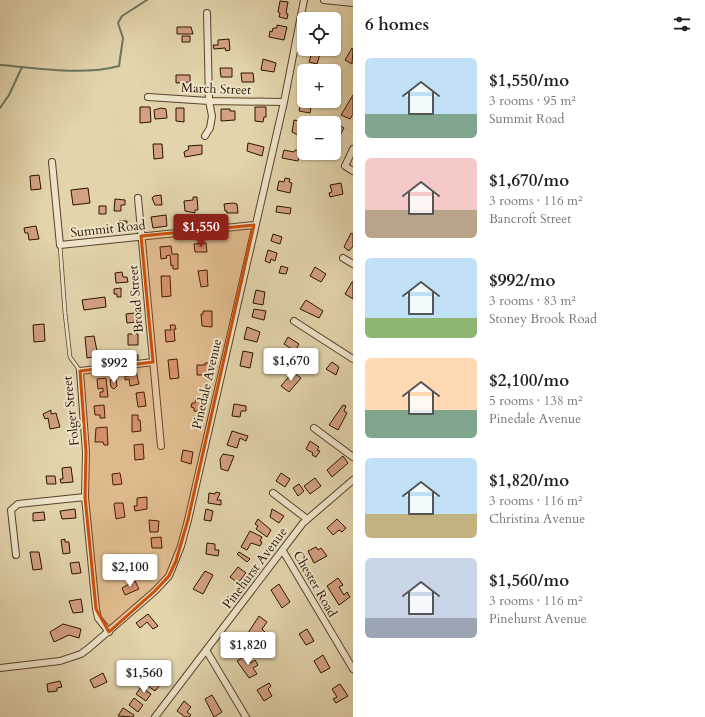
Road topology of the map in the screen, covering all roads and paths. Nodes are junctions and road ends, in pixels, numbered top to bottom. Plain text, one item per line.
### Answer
1 (304, 0) edge
2 (324, 0) edge
3 (353, 3) edge
4 (207, 13) dead end
5 (148, 97) dead end
6 (209, 101) junction
7 (284, 102) junction
8 (205, 136) dead end
9 (353, 149) edge
10 (52, 162) dead end
11 (353, 171) edge
12 (138, 198) dead end
13 (254, 225) junction
14 (141, 236) junction
15 (60, 245) junction
16 (344, 258) dead end
17 (353, 264) edge
18 (294, 321) dead end
19 (353, 359) edge
20 (153, 362) junction
21 (80, 371) junction
22 (314, 428) dead end
23 (161, 446) dead end
24 (353, 457) edge
25 (353, 480) edge
26 (273, 493) dead end
27 (85, 497) junction
28 (307, 519) junction
29 (283, 551) junction
30 (16, 555) dead end
31 (109, 632) junction
32 (206, 650) junction
33 (0, 668) edge
34 (353, 670) edge
35 (154, 717) edge
36 (246, 717) edge

1 - 7 street, Pinedale Avenue
2 - 3 street
4 - 6 street
5 - 6 street, March Street
6 - 7 street, March Street
6 - 8 street
7 - 13 street, Pinedale Avenue
9 - 11 street
10 - 15 street, Folger Street
12 - 14 street, Broad Street
13 - 14 street, Summit Road
13 - 31 street, Pinedale Avenue
14 - 15 street, Summit Road
14 - 20 street, Broad Street
15 - 21 lane, Folger Street
16 - 17 street
18 - 19 street
20 - 21 street
20 - 23 street, Broad Street
21 - 27 street, Folger Street
22 - 24 street
25 - 28 street, Pinehurst Avenue
26 - 28 street
27 - 30 street
27 - 31 street, Folger Street
28 - 29 street, Pinehurst Avenue
29 - 32 street, Pinehurst Avenue
29 - 34 street, Chester Road
31 - 33 street, Pinedale Avenue
32 - 35 street, Pinehurst Avenue
32 - 36 street

